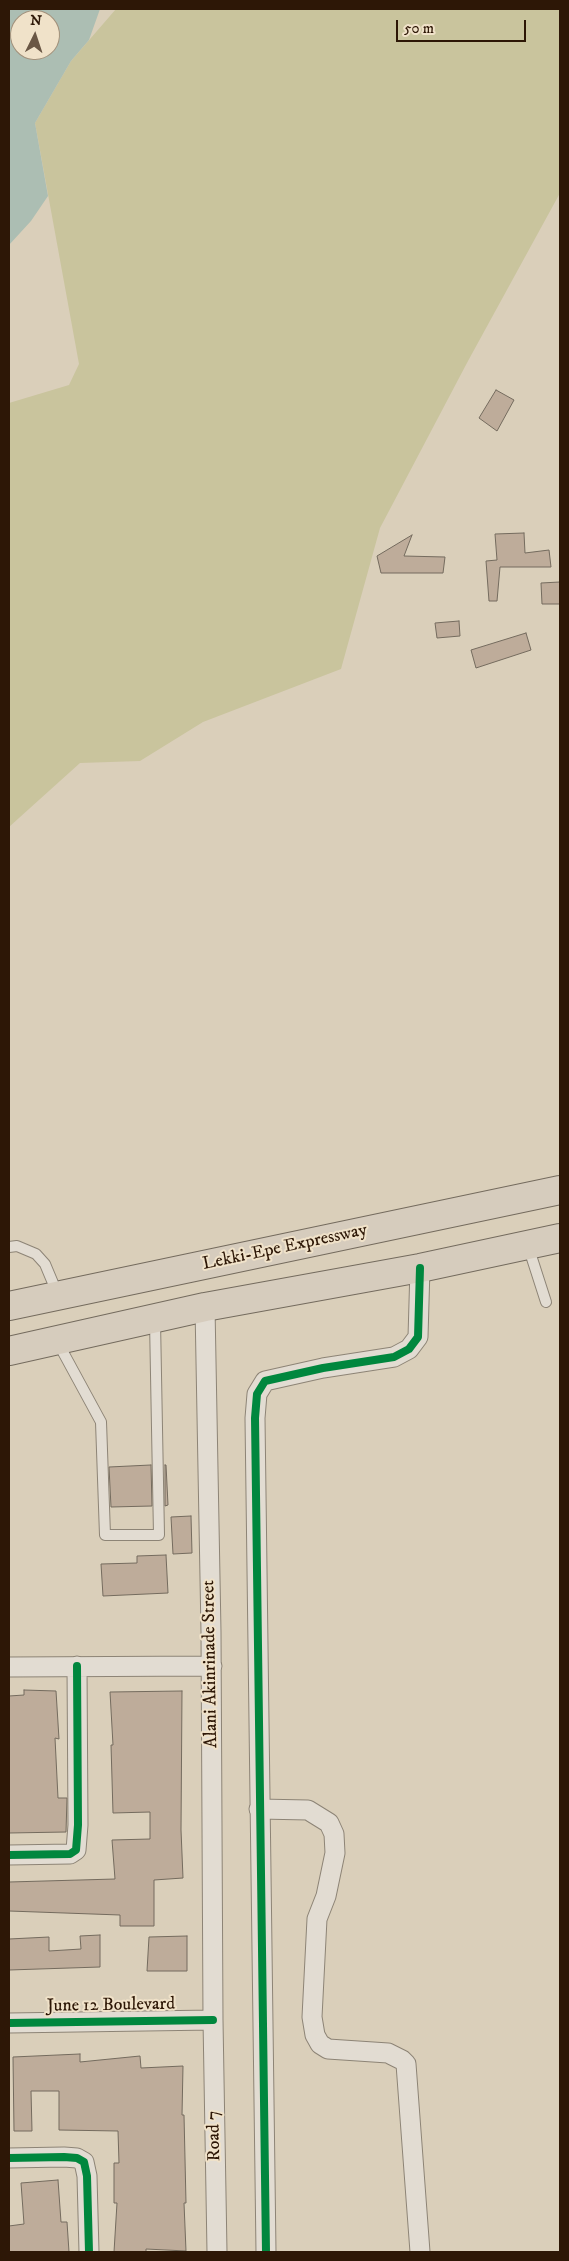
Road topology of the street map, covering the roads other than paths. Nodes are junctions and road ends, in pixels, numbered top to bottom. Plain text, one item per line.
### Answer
1 (560, 1190) edge
2 (560, 1238) edge
3 (528, 1245) junction
4 (9, 1247) edge
5 (420, 1268) junction
6 (58, 1296) junction
7 (546, 1302) dead end
8 (9, 1306) edge
9 (205, 1308) junction
10 (155, 1318) junction
11 (56, 1340) junction
12 (9, 1351) edge
13 (77, 1666) junction
14 (212, 1666) junction
15 (9, 1667) edge
16 (259, 1809) junction
17 (9, 1855) edge
18 (213, 2020) junction
19 (9, 2023) edge
20 (9, 2158) edge
21 (89, 2252) edge
22 (217, 2252) edge
23 (266, 2252) edge
24 (420, 2252) edge

1 - 6 highway, Lekki-Epe Expressway
2 - 3 highway
3 - 5 highway
3 - 7 lane
4 - 6 lane
5 - 9 highway
5 - 16 street
6 - 8 highway, Lekki-Epe Expressway
9 - 10 highway
9 - 14 street, Alani Akinrinade Street
10 - 11 highway
10 - 11 lane
11 - 12 highway
13 - 14 street
13 - 15 street
13 - 17 street
14 - 18 street, Alani Akinrinade Street
16 - 23 street
16 - 24 street
18 - 19 street, June 12 Boulevard
18 - 22 street, Road 7
20 - 21 street

